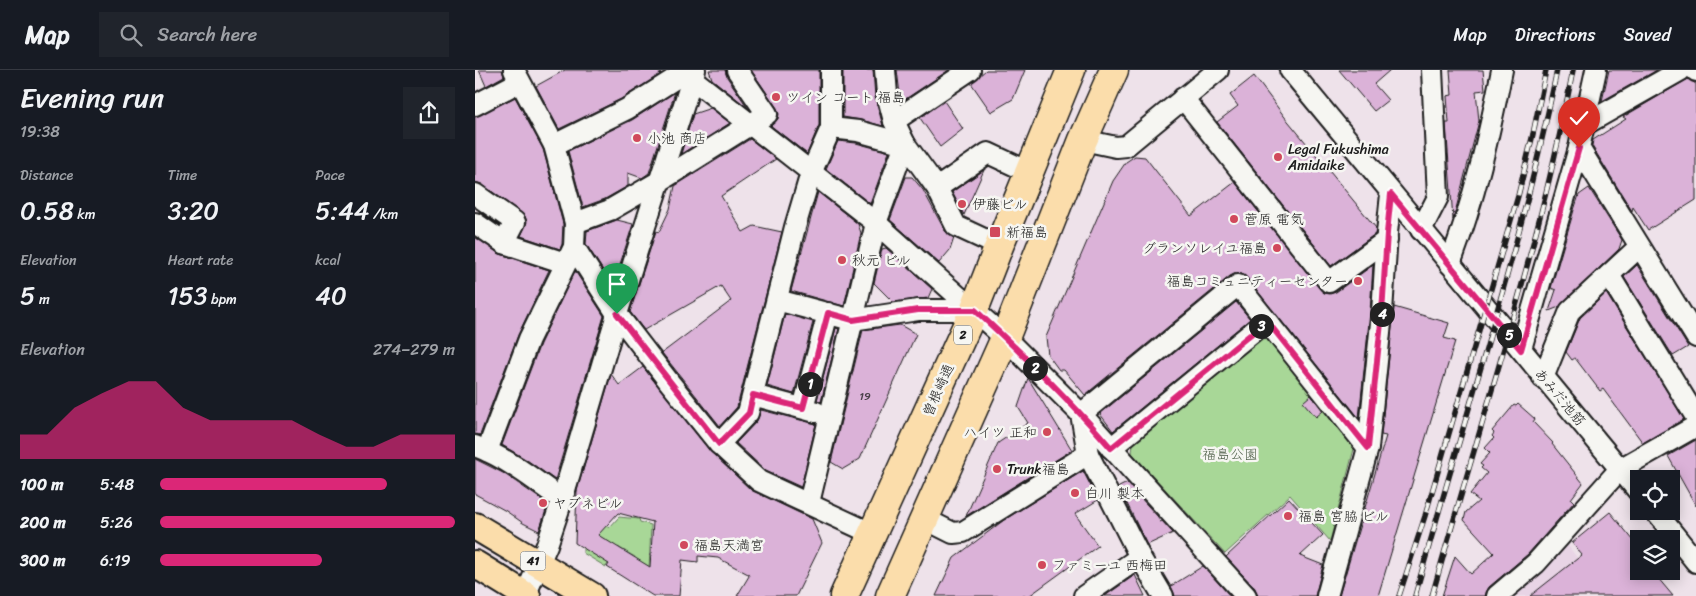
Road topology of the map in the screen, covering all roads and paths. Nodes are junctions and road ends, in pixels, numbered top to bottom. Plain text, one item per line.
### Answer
1 (737, 70) edge
2 (831, 70) edge
3 (885, 70) edge
4 (970, 70) edge
5 (1071, 70) edge
6 (1115, 70) edge
7 (1217, 70) edge
8 (1290, 70) edge
9 (1432, 70) edge
10 (1502, 70) edge
11 (1596, 70) edge
12 (1681, 70) edge
13 (690, 73) edge
14 (519, 74) edge
15 (1183, 98) junction
16 (475, 105) edge
17 (894, 121) junction
18 (750, 124) junction
19 (1583, 125) junction
20 (831, 128) junction
21 (1083, 140) junction
22 (905, 144) junction
23 (555, 145) junction
24 (1579, 148) junction
25 (1029, 172) junction
26 (811, 173) junction
27 (660, 181) junction
28 (937, 188) junction
29 (475, 194) edge
30 (1391, 194) junction
31 (475, 222) edge
32 (575, 223) junction
33 (875, 224) junction
34 (1421, 230) junction
35 (1387, 240) junction
36 (504, 243) junction
37 (999, 246) junction
38 (1639, 247) junction
39 (569, 255) junction
40 (1449, 264) junction
41 (1609, 275) junction
42 (777, 300) junction
43 (975, 310) junction
44 (828, 313) junction
45 (617, 314) junction
46 (853, 320) junction
47 (1267, 321) junction
48 (1696, 337) edge
49 (1005, 338) junction
50 (1521, 350) junction
51 (1543, 378) junction
52 (753, 395) junction
53 (803, 408) junction
54 (1081, 414) junction
55 (830, 415) junction
56 (1696, 417) edge
57 (1696, 426) edge
58 (719, 444) junction
59 (1111, 448) junction
60 (1368, 448) junction
61 (481, 449) edge
62 (1088, 454) junction
63 (1619, 469) junction
64 (1630, 482) edge
65 (562, 500) junction
66 (809, 503) junction
67 (925, 519) junction
68 (1662, 520) edge
69 (475, 526) edge
70 (873, 534) junction
71 (1141, 557) junction
72 (1696, 562) edge
73 (475, 564) edge
74 (539, 564) junction
75 (525, 596) edge
76 (592, 596) edge
77 (844, 596) edge
78 (890, 596) edge
79 (1084, 596) edge
80 (1163, 596) edge
81 (1246, 596) edge
82 (1327, 596) edge
83 (1497, 596) edge

1 - 18 street
2 - 20 street
3 - 17 street
4 - 17 street
5 - 25 highway, 曽根崎通 / 2
6 - 21 highway
7 - 15 street
8 - 30 street, あみだ池筋
9 - 34 street
10 - 40 street
11 - 19 street
12 - 19 street
13 - 18 street
13 - 23 street
13 - 27 street
14 - 16 street
14 - 23 street
15 - 21 street
15 - 35 street
17 - 22 street
18 - 26 street
18 - 27 street
19 - 24 street
20 - 22 street
20 - 26 street
21 - 49 highway
22 - 28 street
22 - 33 street
23 - 32 street
24 - 38 street
24 - 50 street
25 - 28 street
25 - 37 highway, 曽根崎通 / 2
26 - 33 street
26 - 42 street
27 - 32 street
27 - 45 street
28 - 37 street
29 - 36 street
30 - 34 street, あみだ池筋
30 - 35 street
31 - 36 street
32 - 39 street
33 - 43 street
33 - 46 street
34 - 40 street, あみだ池筋
35 - 60 street
36 - 39 street
37 - 43 highway, 曽根崎通 / 2
38 - 41 street
38 - 48 street
39 - 45 street
39 - 61 street
40 - 50 street, あみだ池筋
41 - 51 street
41 - 56 street
42 - 44 street
42 - 52 street
43 - 46 street
43 - 49 street
43 - 70 highway, 曽根崎通 / 2
44 - 46 street
44 - 53 street
45 - 58 street
45 - 65 street
46 - 55 street
47 - 54 street
47 - 59 street
47 - 60 street
49 - 54 street
49 - 67 highway
50 - 51 street, あみだ池筋
51 - 63 street, あみだ池筋
52 - 53 street
52 - 58 street
53 - 55 street
54 - 59 street
54 - 62 street
55 - 66 street
57 - 63 street
58 - 66 street
59 - 81 street
60 - 82 street
61 - 65 street
62 - 67 street
62 - 71 street
63 - 64 street, あみだ池筋
63 - 83 street
65 - 74 street
66 - 70 street
67 - 78 highway
68 - 72 street
69 - 74 main road, 41
70 - 77 highway, 曽根崎通 / 2
71 - 79 street
71 - 80 street
73 - 75 main road, 41
74 - 75 street
74 - 76 main road, 41

